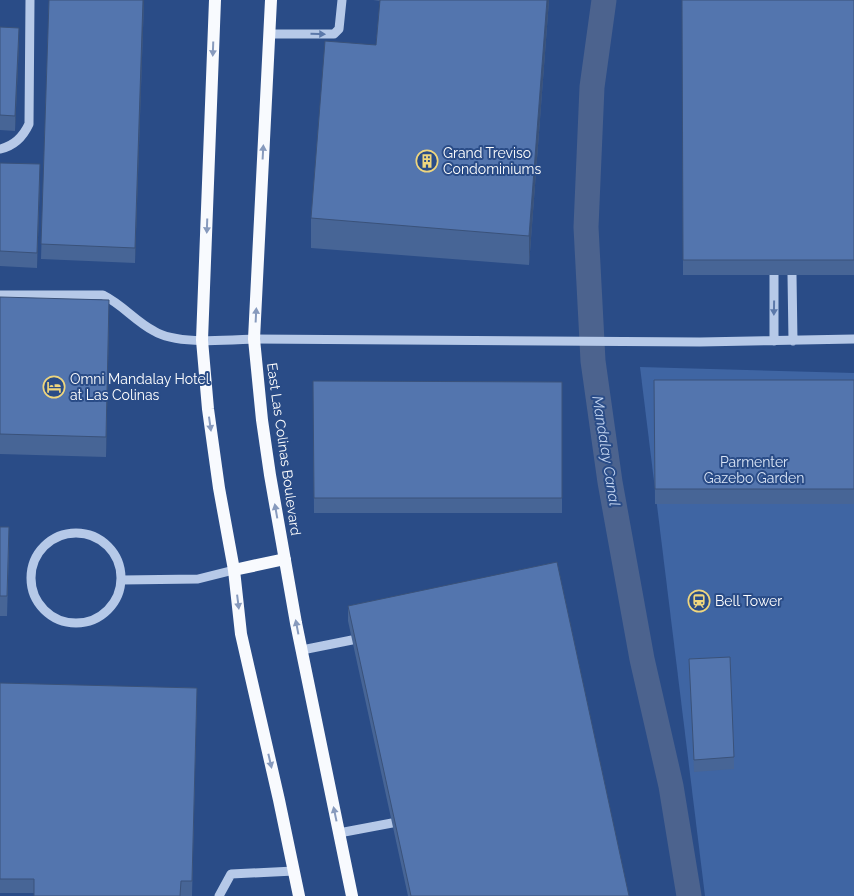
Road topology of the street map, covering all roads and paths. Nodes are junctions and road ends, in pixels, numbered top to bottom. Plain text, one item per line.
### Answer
1 (30, 0) edge
2 (215, 0) edge
3 (271, 0) edge
4 (342, 0) edge
5 (269, 34) junction
6 (0, 149) edge
7 (774, 275) edge
8 (792, 275) edge
9 (0, 295) edge
10 (254, 339) junction
11 (854, 339) edge
12 (202, 340) junction
13 (793, 340) junction
14 (774, 341) junction
15 (285, 559) junction
16 (234, 570) junction
17 (122, 580) junction
18 (352, 640) edge
19 (302, 650) junction
20 (392, 823) edge
21 (339, 833) junction
22 (294, 871) junction
23 (219, 896) edge
24 (299, 896) edge
25 (352, 896) edge

1 - 6 street
2 -> 12 main road
3 - 5 main road, East Las Colinas Boulevard
5 -> 4 street
10 -> 5 main road, East Las Colinas Boulevard
7 -> 14 street
8 - 13 street
9 - 12 street
10 - 12 street
10 - 14 street
15 -> 10 main road, East Las Colinas Boulevard
11 - 13 street
12 -> 16 main road
13 - 14 street
15 - 16 main road
19 -> 15 main road, East Las Colinas Boulevard
16 - 17 street
16 -> 22 main road
17 - 17 street
18 - 19 street
21 -> 19 main road, East Las Colinas Boulevard
20 - 21 street
21 - 25 main road, East Las Colinas Boulevard
22 - 23 street
22 - 24 main road

